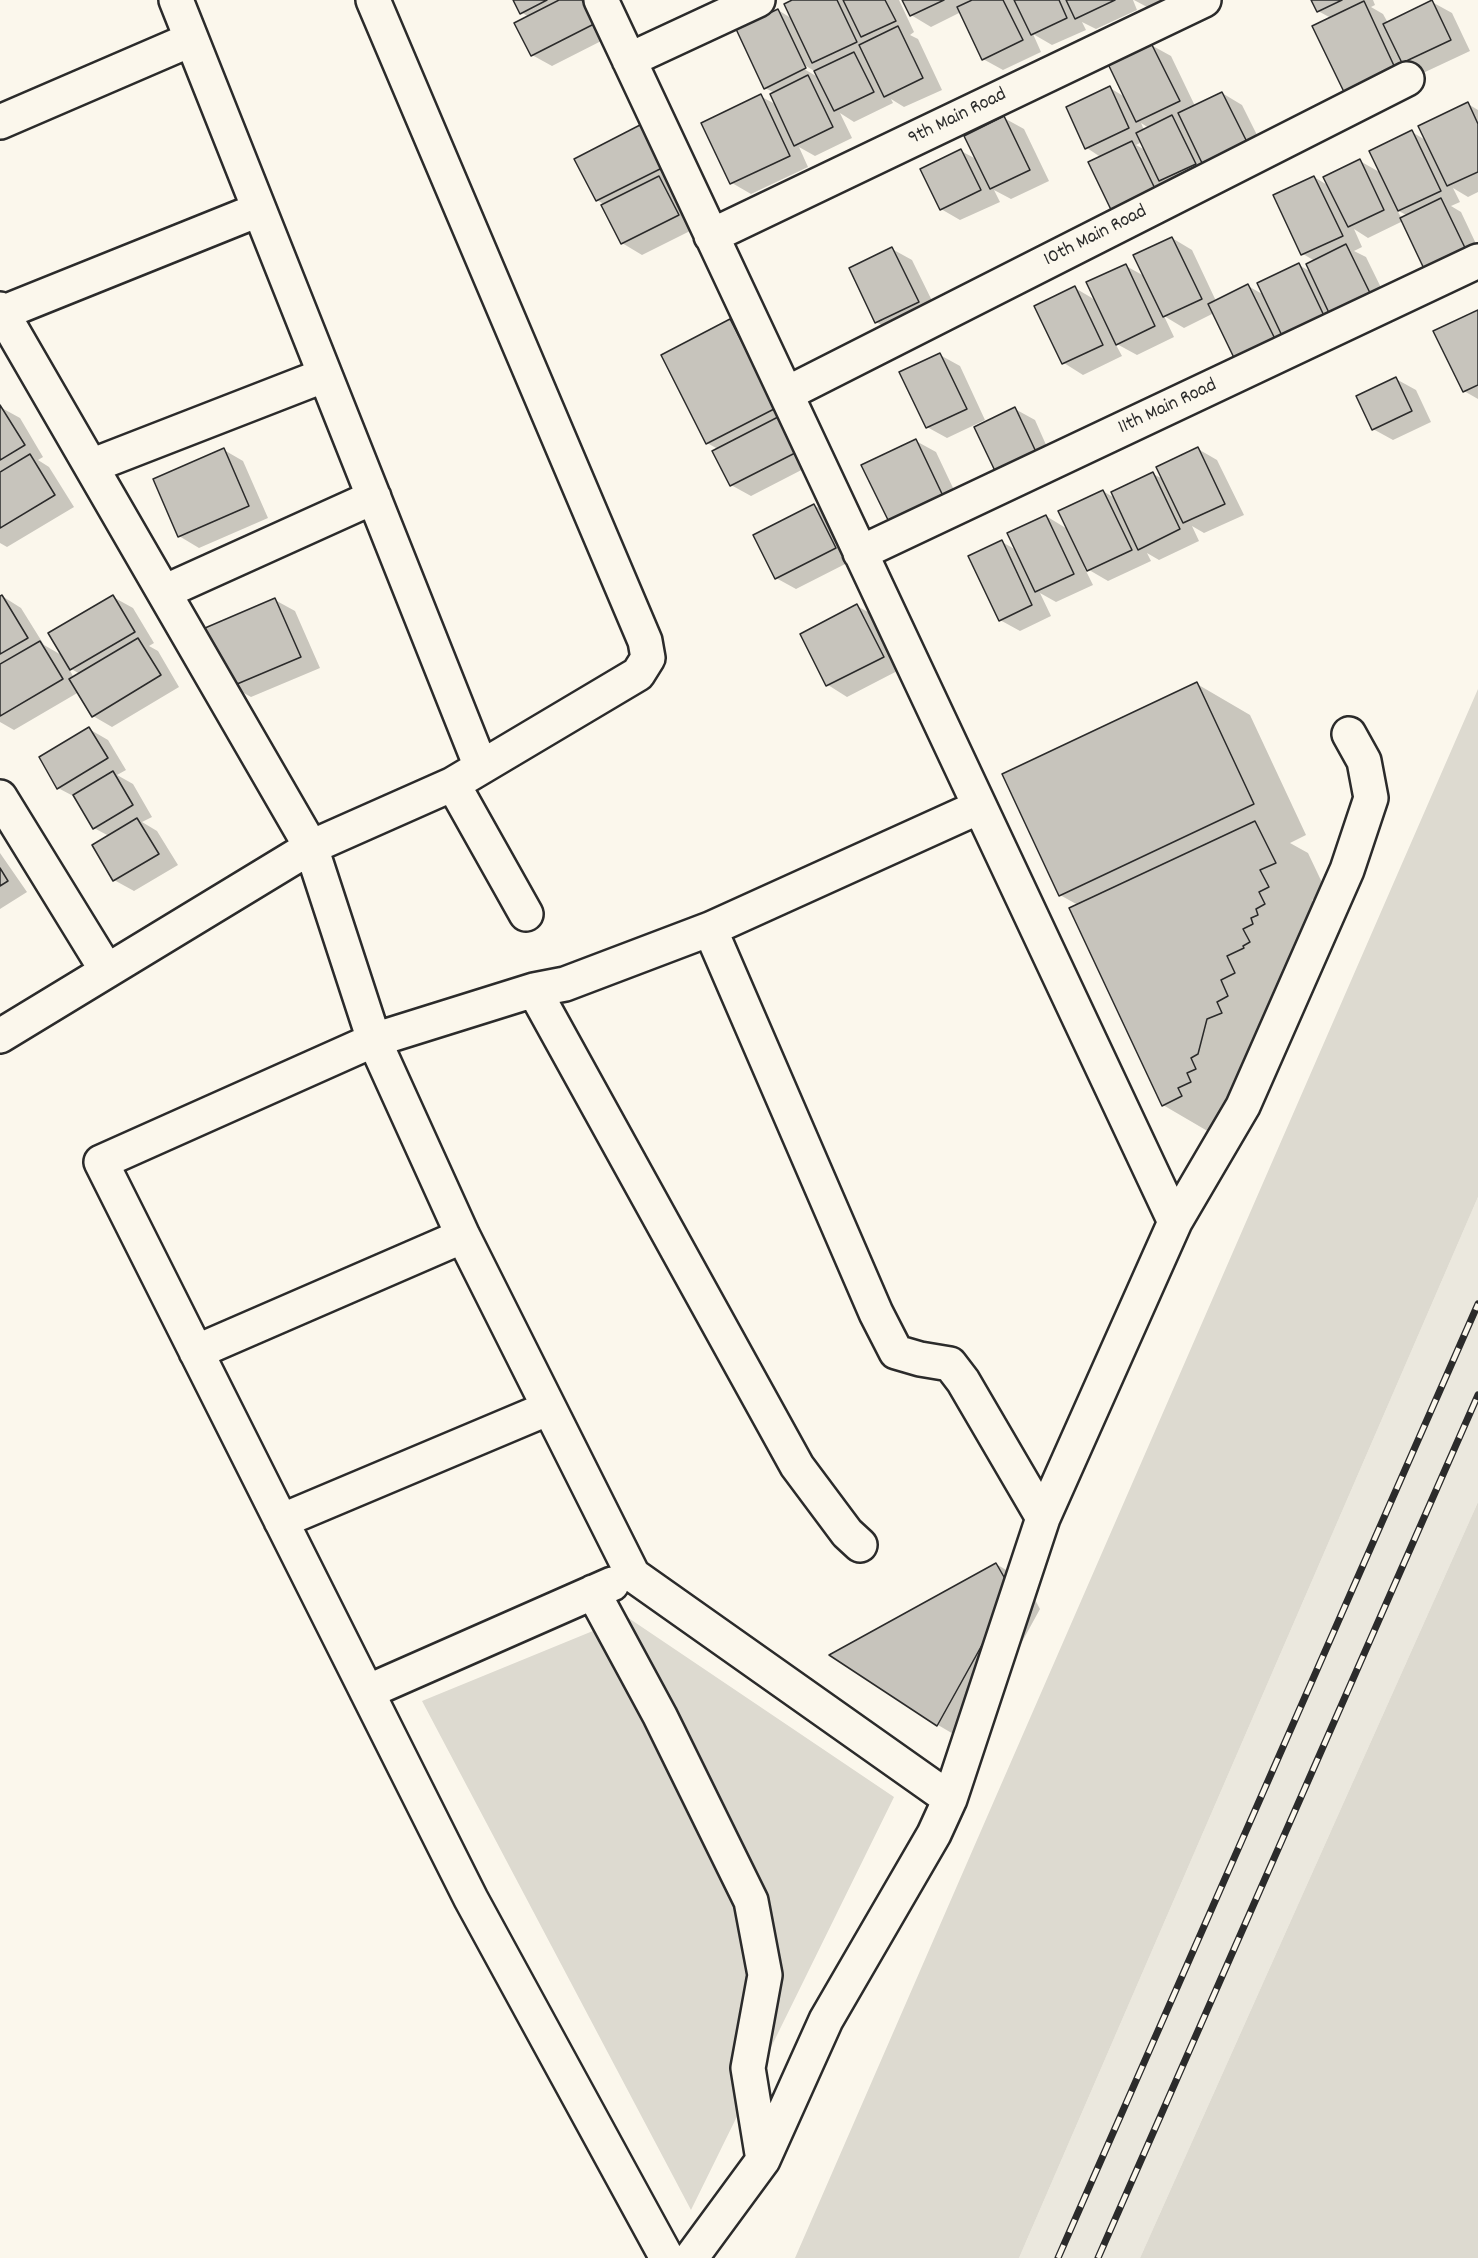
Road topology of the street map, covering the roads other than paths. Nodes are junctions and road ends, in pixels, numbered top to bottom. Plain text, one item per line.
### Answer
1 (176, 0) edge
2 (373, 0) edge
3 (601, 0) edge
4 (758, 0) edge
5 (1204, 0) edge
6 (190, 40) junction
7 (629, 60) junction
8 (1407, 79) dead end
9 (0, 122) edge
10 (258, 210) junction
11 (711, 236) junction
12 (1477, 262) edge
13 (1, 311) edge
14 (325, 375) junction
15 (786, 394) junction
16 (91, 466) junction
17 (374, 497) junction
18 (860, 553) junction
19 (164, 592) junction
20 (1349, 734) dead end
21 (481, 767) junction
22 (453, 784) junction
23 (0, 797) edge
24 (980, 807) junction
25 (311, 847) junction
26 (526, 914) dead end
27 (710, 929) junction
28 (107, 971) junction
29 (534, 990) junction
30 (0, 1036) edge
31 (374, 1040) junction
32 (1175, 1222) junction
33 (463, 1236) junction
34 (196, 1352) junction
35 (549, 1408) junction
36 (1043, 1518) junction
37 (281, 1521) junction
38 (860, 1545) dead end
39 (633, 1575) junction
40 (592, 1592) junction
41 (367, 1692) junction
42 (950, 1799) junction
43 (763, 2160) junction
44 (668, 2258) edge
45 (691, 2258) edge

1 - 6 street
2 - 21 street
3 - 7 street
4 - 7 street
5 - 11 street, 9th Main Road
6 - 9 street
6 - 10 street
7 - 11 street
8 - 15 street, 10th Main Road
10 - 13 street
10 - 14 street
11 - 15 street
12 - 18 street, 11th Main Road
13 - 16 street
14 - 16 street
14 - 17 street
15 - 18 street
16 - 19 street
17 - 19 street
17 - 21 street
18 - 24 street
19 - 25 street
20 - 32 street
21 - 22 street
22 - 25 street
22 - 26 street
23 - 28 street
24 - 27 street
24 - 32 street
25 - 28 street
25 - 31 street
27 - 29 street
27 - 36 street
28 - 30 street
29 - 31 street
29 - 38 street
31 - 33 street
31 - 34 street
32 - 36 street
33 - 34 street
33 - 35 street
34 - 37 street
35 - 37 street
35 - 39 street
36 - 42 street
37 - 41 street
39 - 40 street
39 - 42 street
40 - 41 street
40 - 43 street
41 - 44 street
42 - 43 street
43 - 45 street

